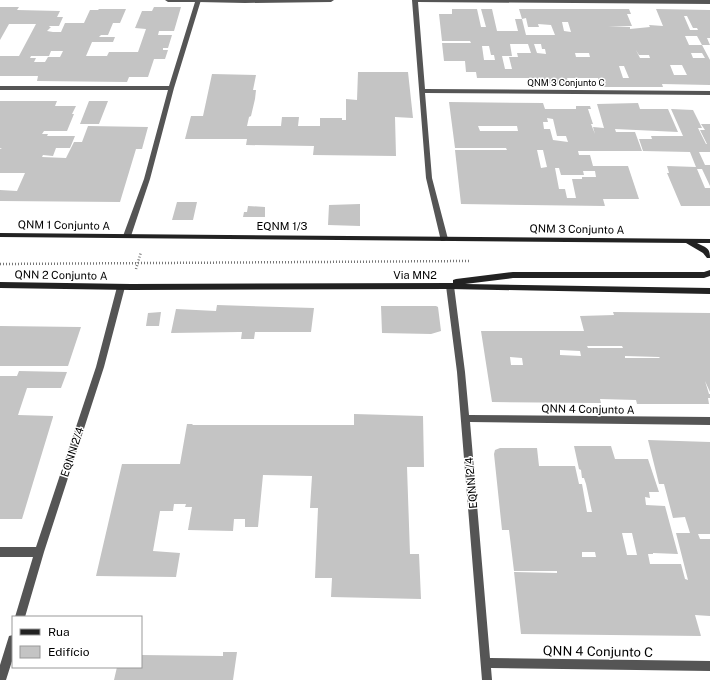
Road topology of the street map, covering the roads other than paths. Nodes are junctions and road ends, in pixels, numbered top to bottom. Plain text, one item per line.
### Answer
1 (168, 0) edge
2 (198, 0) edge
3 (245, 0) edge
4 (331, 0) edge
5 (416, 0) edge
6 (710, 2) edge
7 (0, 88) edge
8 (171, 88) junction
9 (422, 91) junction
10 (710, 93) edge
11 (0, 235) edge
12 (127, 236) junction
13 (444, 239) junction
14 (686, 241) junction
15 (710, 241) edge
16 (710, 256) edge
17 (710, 273) edge
18 (0, 285) edge
19 (422, 286) junction
20 (450, 286) junction
21 (121, 287) junction
22 (710, 291) edge
23 (465, 418) junction
24 (710, 421) edge
25 (0, 552) edge
26 (39, 552) junction
27 (20, 616) edge
28 (12, 643) edge
29 (486, 663) junction
30 (710, 666) edge
31 (1, 680) edge
32 (487, 680) edge

1 - 2 street
2 - 3 street
2 - 8 street
3 - 4 street
5 - 6 street
5 - 9 street
7 - 8 street
8 - 12 street
9 - 10 street, QNM 3 Conjunto C
9 - 13 street
11 - 12 main road, QNM 1 Conjunto A
12 - 13 main road, EQNM 1/3
13 - 14 main road, QNM 3 Conjunto A
14 - 15 main road, QNM 3 Conjunto A
14 - 16 main road
17 - 19 main road
18 - 21 main road, QNN 2 Conjunto A
19 - 20 main road, Via MN2
19 - 21 main road, Via MN2
20 - 22 main road, Via MN2
20 - 23 street, EQNN 2/4
21 - 26 street, EQNN 2/4
23 - 24 street, QNN 4 Conjunto A
23 - 29 street, EQNN 2/4
25 - 26 street
26 - 27 street, EQNN 2/4
28 - 31 street
29 - 30 street, QNN 4 Conjunto C
29 - 32 street, EQNN 2/4

